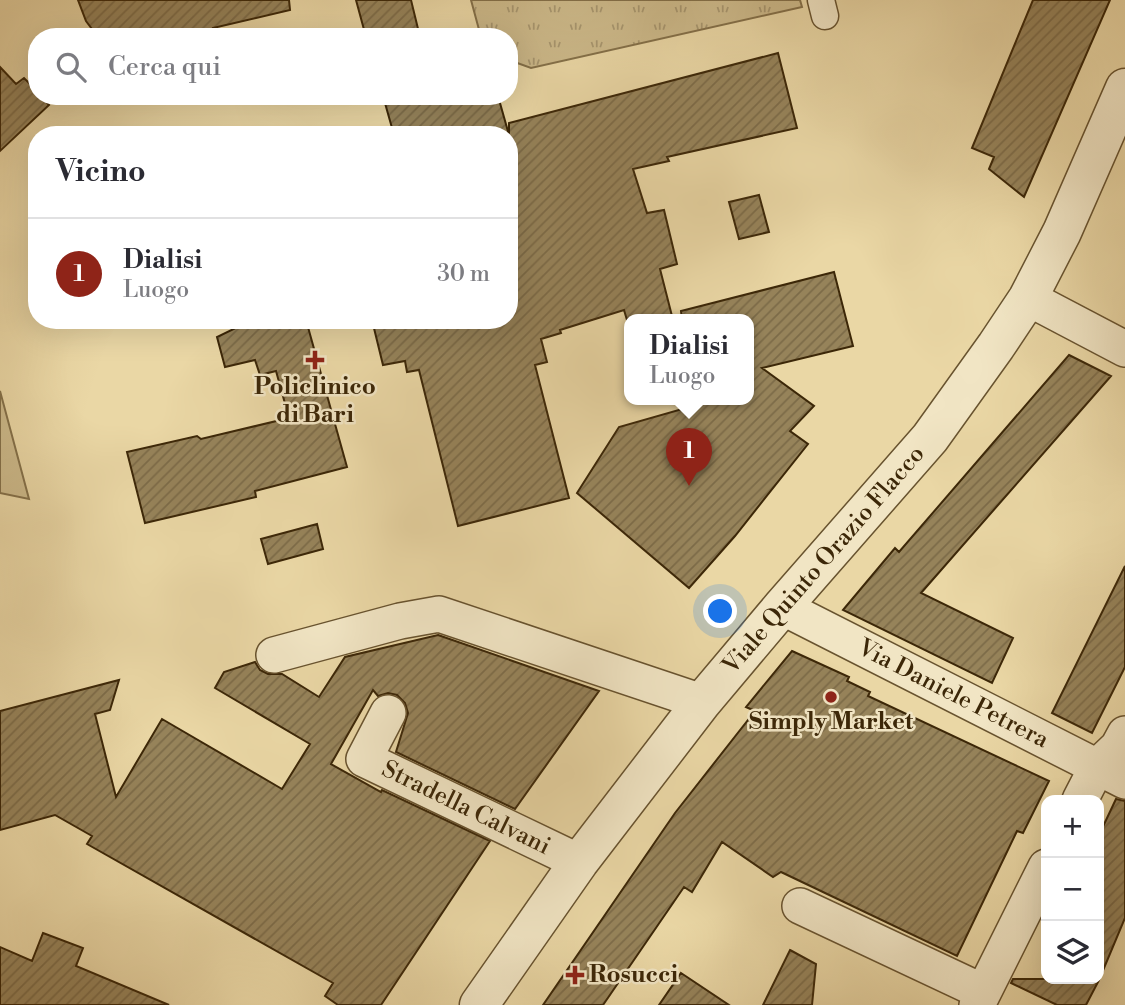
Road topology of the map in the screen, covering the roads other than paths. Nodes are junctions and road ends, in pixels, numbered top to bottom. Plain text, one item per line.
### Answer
1 (1125, 88) edge
2 (1028, 298) junction
3 (1125, 349) edge
4 (782, 607) junction
5 (274, 655) dead end
6 (702, 702) junction
7 (388, 713) dead end
8 (1125, 734) edge
9 (1111, 774) edge
10 (1086, 795) edge
11 (579, 862) junction
12 (1041, 877) edge
13 (800, 906) dead end
14 (980, 999) edge
15 (479, 1005) edge

1 - 2 street, Viale Quinto Orazio Flacco
2 - 3 street
2 - 4 street, Viale Quinto Orazio Flacco
4 - 6 street, Viale Quinto Orazio Flacco
4 - 9 street, Via Daniele Petrera
5 - 6 street
6 - 11 street, Viale Quinto Orazio Flacco
7 - 11 street, Stradella Calvani
8 - 9 street
9 - 10 street
11 - 15 street, Viale Quinto Orazio Flacco
12 - 14 street
13 - 14 street

